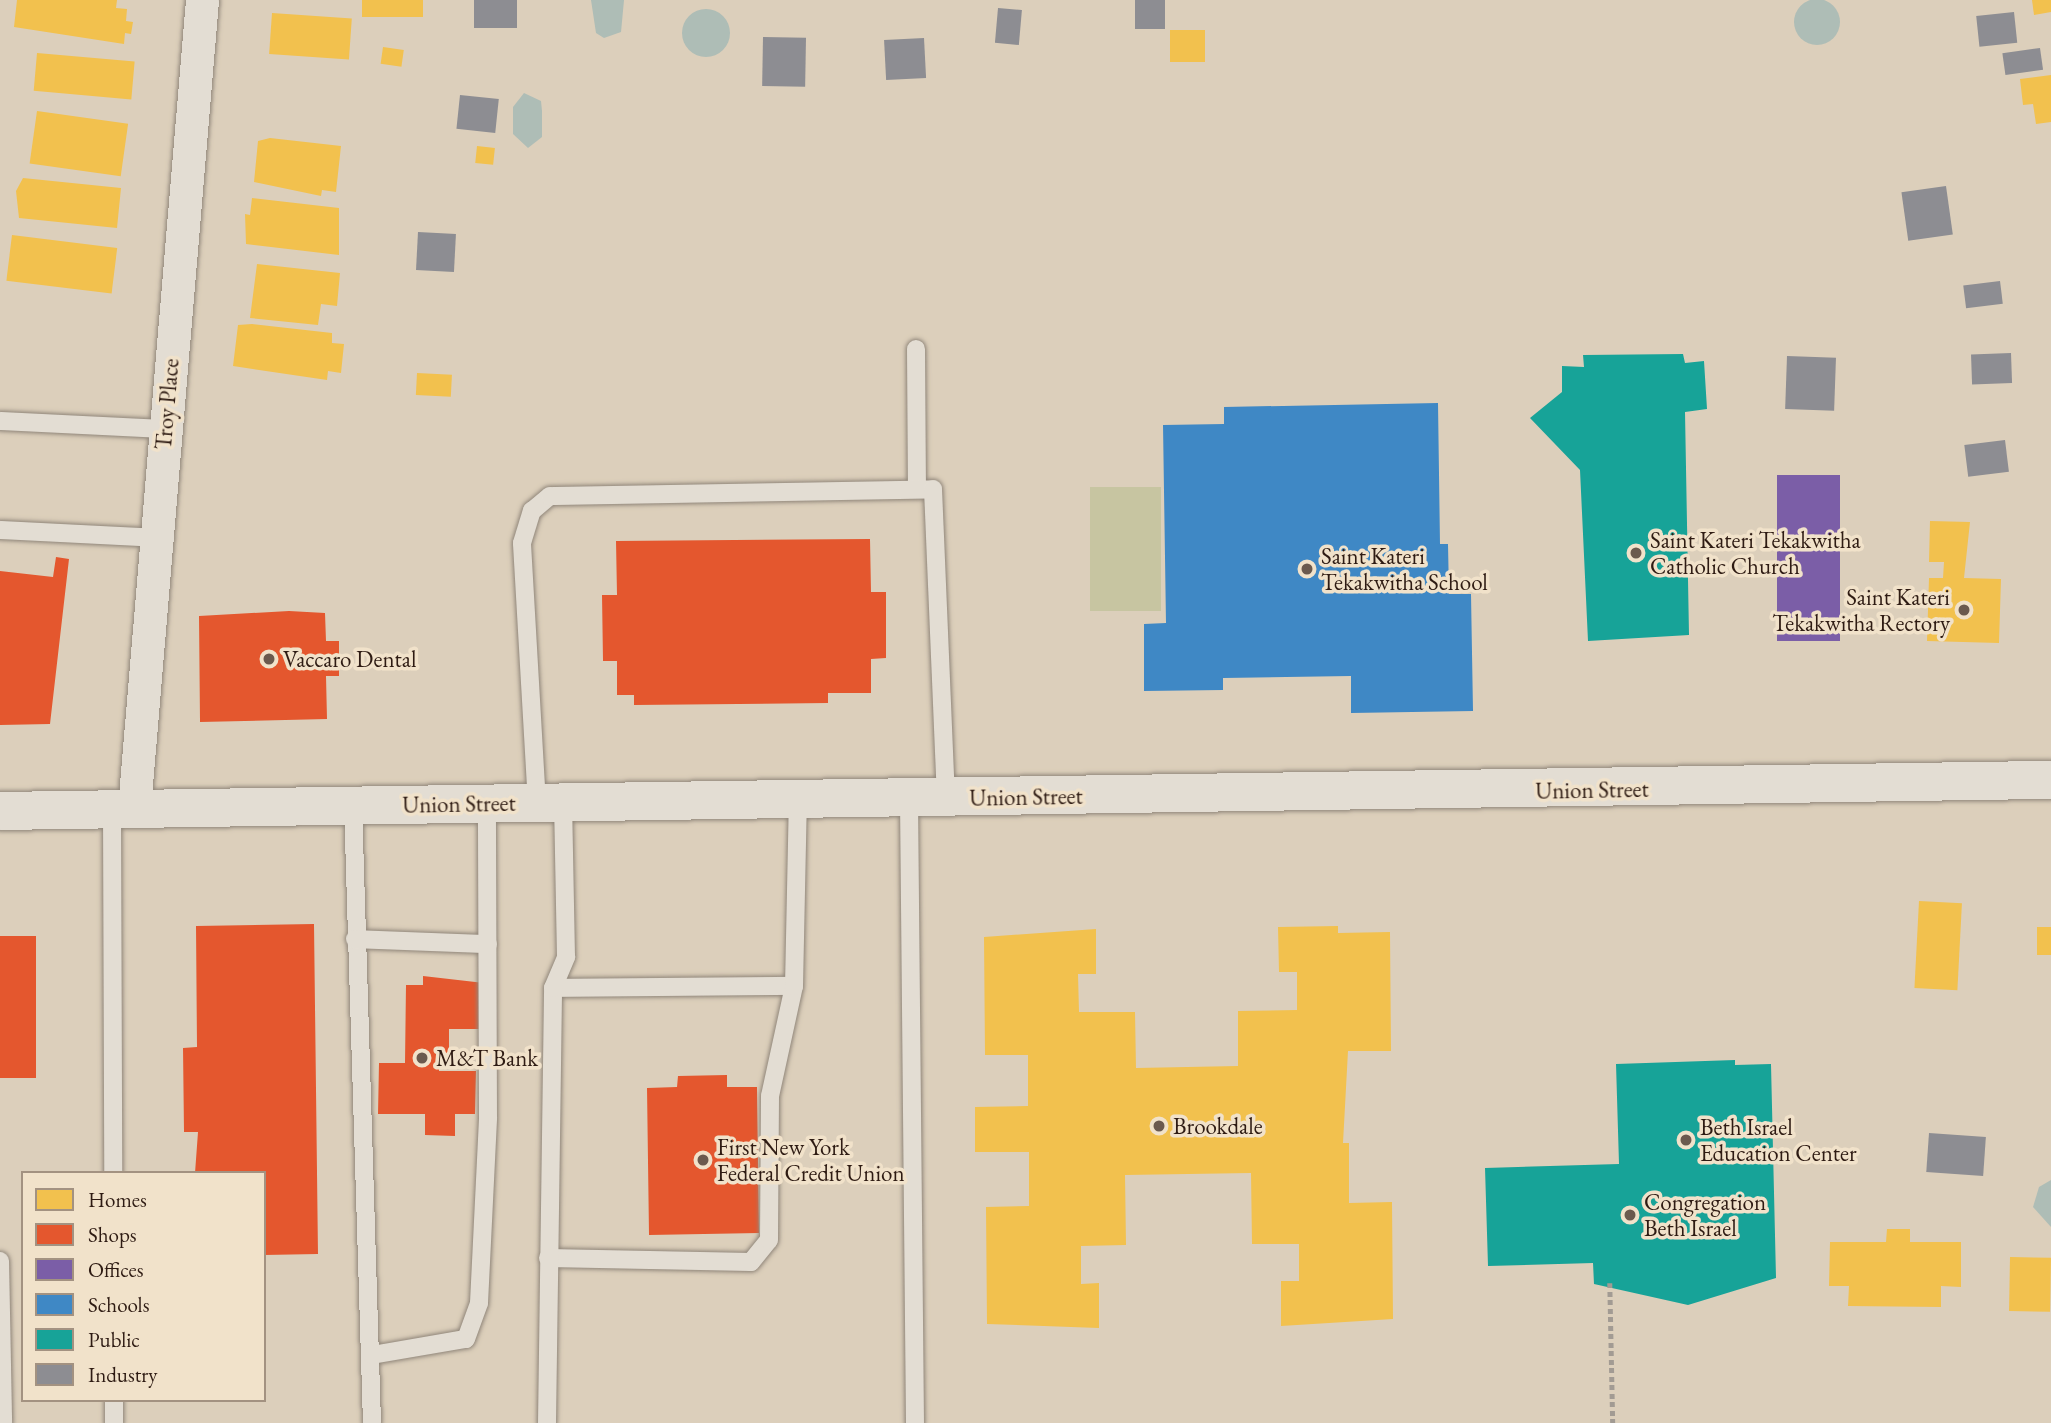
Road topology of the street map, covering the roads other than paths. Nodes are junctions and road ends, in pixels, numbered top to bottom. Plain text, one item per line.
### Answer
1 (202, 0) edge
2 (916, 349) dead end
3 (0, 421) edge
4 (165, 429) junction
5 (917, 489) junction
6 (0, 530) edge
7 (156, 538) junction
8 (2051, 780) edge
9 (946, 798) junction
10 (909, 799) junction
11 (798, 801) junction
12 (550, 803) junction
13 (487, 804) junction
14 (353, 805) junction
15 (123, 808) junction
16 (0, 811) edge
17 (355, 939) junction
18 (488, 944) junction
19 (793, 986) junction
20 (553, 988) junction
21 (114, 1171) edge
22 (548, 1258) junction
23 (0, 1261) edge
24 (372, 1355) junction
25 (114, 1402) edge
26 (2, 1423) edge
27 (114, 1423) edge
28 (372, 1423) edge
29 (547, 1423) edge
30 (915, 1423) edge

1 - 4 street, Troy Place
2 - 5 lane
3 - 4 lane
4 - 7 street, Troy Place
5 - 9 lane
5 - 12 lane
6 - 7 lane
7 - 15 street, Troy Place
8 - 9 main road, Union Street
9 - 10 main road, Union Street
10 - 11 main road, Union Street
10 - 30 lane
11 - 12 main road, Union Street
11 - 19 lane
12 - 13 main road, Union Street
12 - 20 lane
13 - 14 main road, Union Street
13 - 18 lane
14 - 15 main road, Union Street
14 - 17 lane
15 - 16 main road, Union Street
15 - 21 lane
17 - 18 lane
17 - 24 lane
18 - 24 lane
19 - 20 lane
19 - 22 lane
20 - 22 lane
22 - 29 lane
23 - 26 lane
24 - 28 lane
25 - 27 lane

